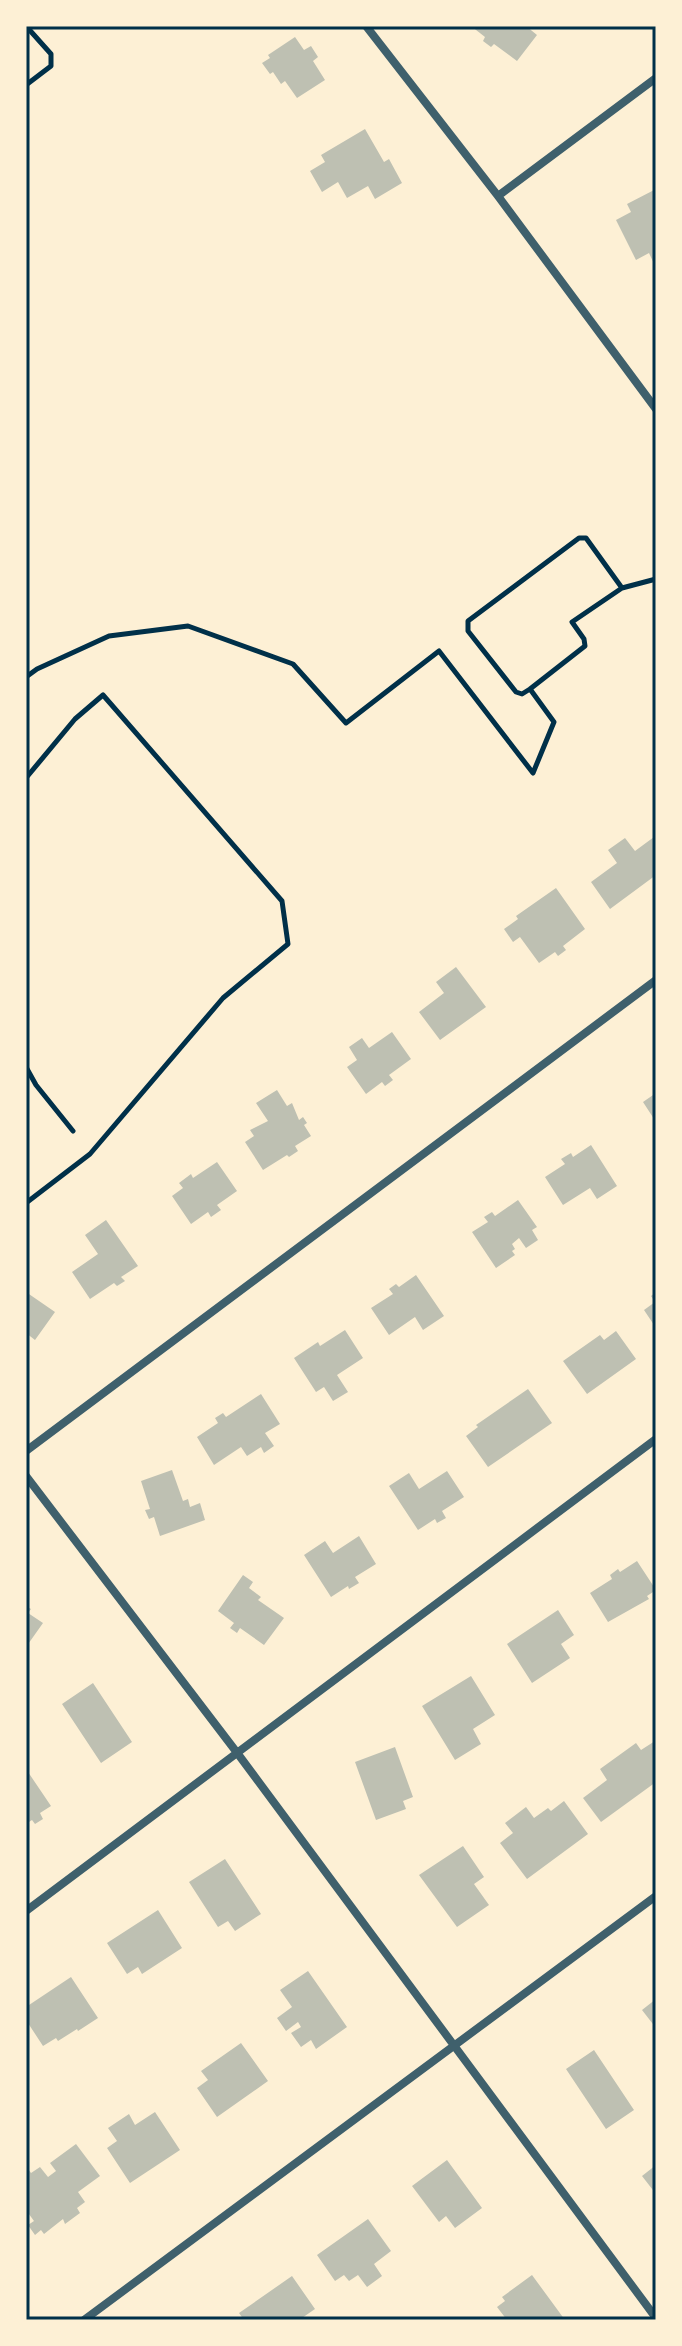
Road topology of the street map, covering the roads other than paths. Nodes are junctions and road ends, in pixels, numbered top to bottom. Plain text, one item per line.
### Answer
1 (366, 26) edge
2 (656, 78) edge
3 (498, 196) junction
4 (656, 409) edge
5 (656, 980) edge
6 (656, 1439) edge
7 (26, 1451) edge
8 (26, 1476) edge
9 (238, 1754) junction
10 (656, 1896) edge
11 (26, 1911) edge
12 (455, 2045) junction
13 (656, 2318) edge
14 (84, 2320) edge

1 - 3 street
2 - 3 street
3 - 4 street
5 - 7 street
6 - 9 street
8 - 9 street
9 - 11 street
9 - 12 street
10 - 12 street
12 - 13 street
12 - 14 street

